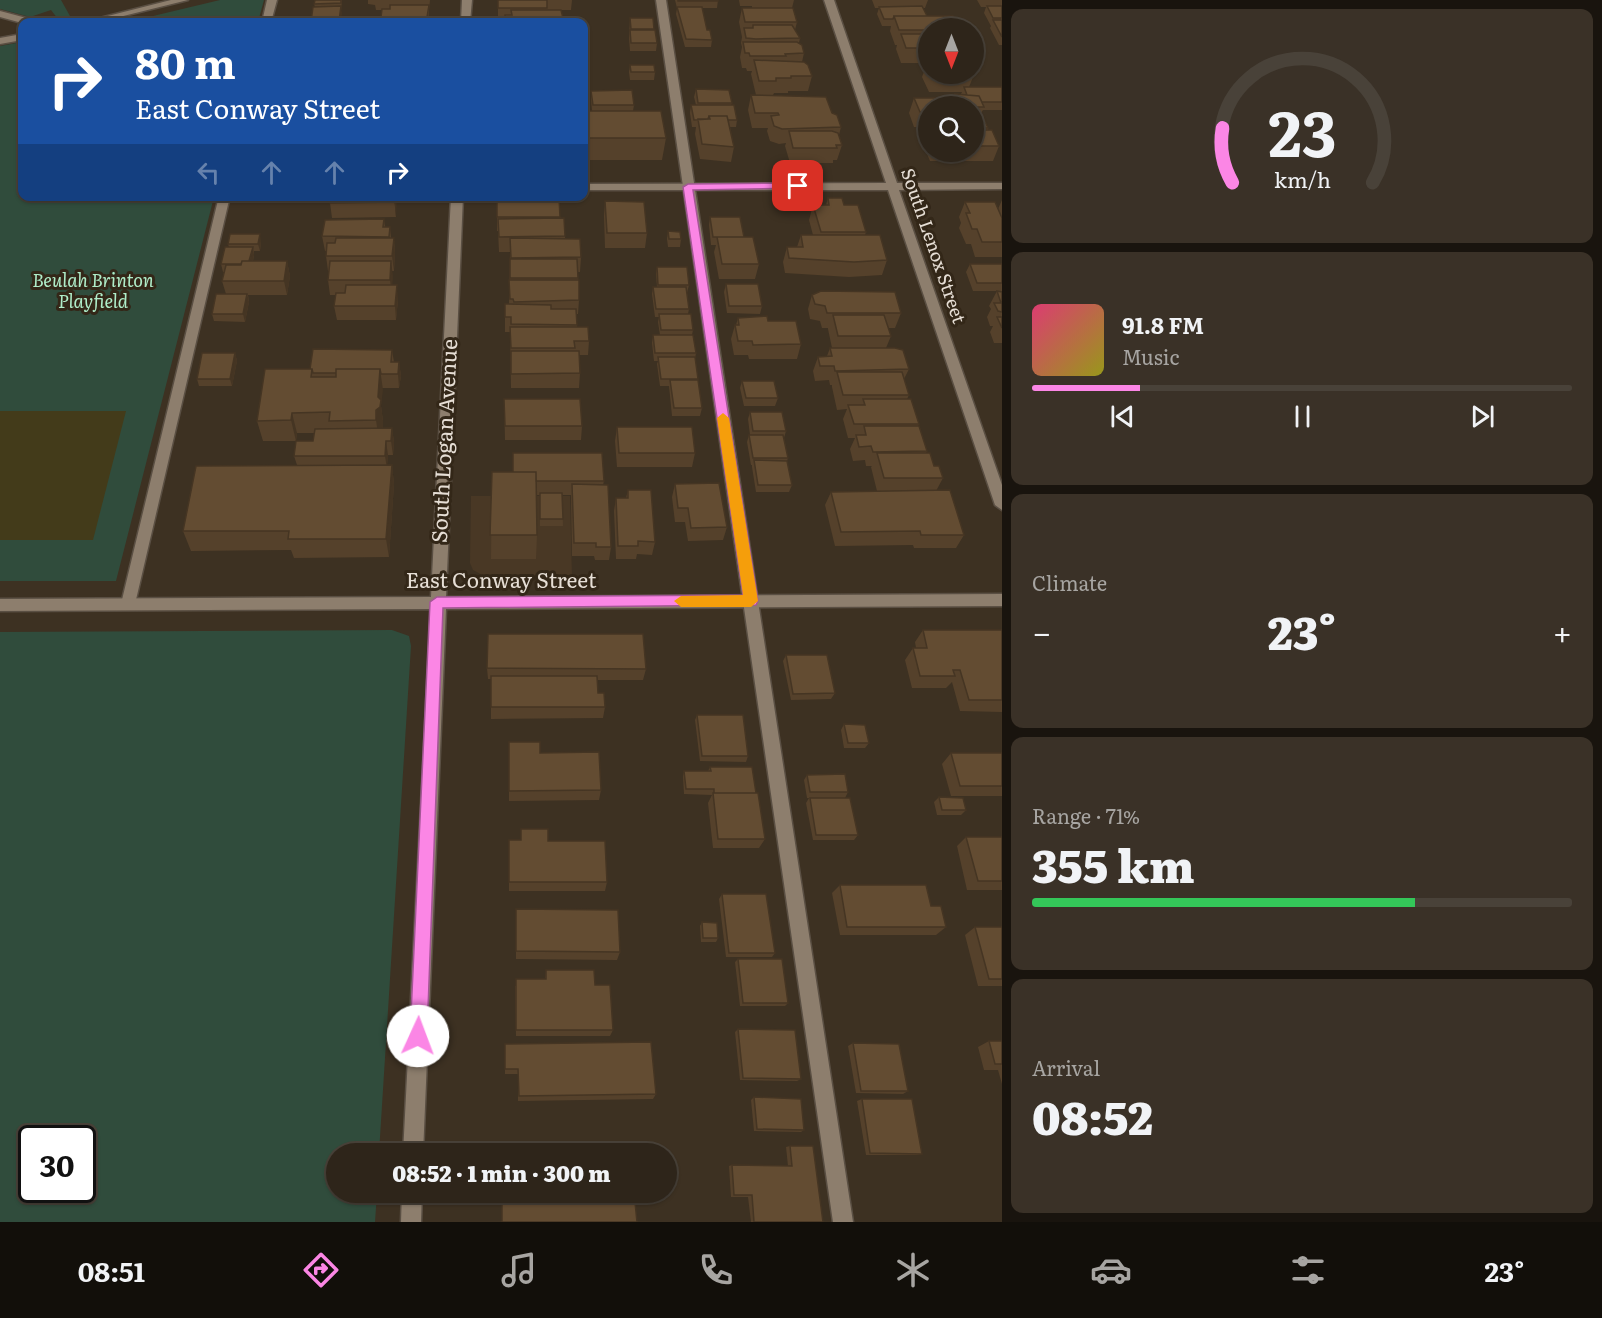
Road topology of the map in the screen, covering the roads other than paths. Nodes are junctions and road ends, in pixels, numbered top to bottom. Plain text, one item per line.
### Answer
1 (183, 0) edge
2 (272, 0) edge
3 (467, 0) edge
4 (661, 0) edge
5 (829, 0) edge
6 (0, 14) edge
7 (106, 18) edge
8 (267, 18) edge
9 (466, 18) edge
10 (18, 19) edge
11 (18, 38) edge
12 (0, 41) edge
13 (893, 186) junction
14 (1002, 186) edge
15 (588, 187) edge
16 (688, 187) junction
17 (224, 201) edge
18 (457, 201) edge
19 (1002, 505) edge
20 (1002, 600) edge
21 (751, 601) junction
22 (437, 602) junction
23 (0, 604) edge
24 (128, 604) junction
25 (413, 1143) edge
26 (412, 1203) edge
27 (411, 1222) edge
28 (843, 1222) edge

1 - 7 street
2 - 8 street
3 - 9 street
4 - 16 street
5 - 13 street, South Lenox Street
6 - 10 street
11 - 12 street
13 - 14 street
13 - 16 street
13 - 19 street, South Lenox Street
15 - 16 street
16 - 21 street
17 - 24 street
18 - 22 street, South Logan Avenue
20 - 21 street, East Conway Street
21 - 22 street, East Conway Street
21 - 28 street
22 - 24 street, East Conway Street
22 - 25 street, South Logan Avenue
23 - 24 street, East Conway Street
26 - 27 street

